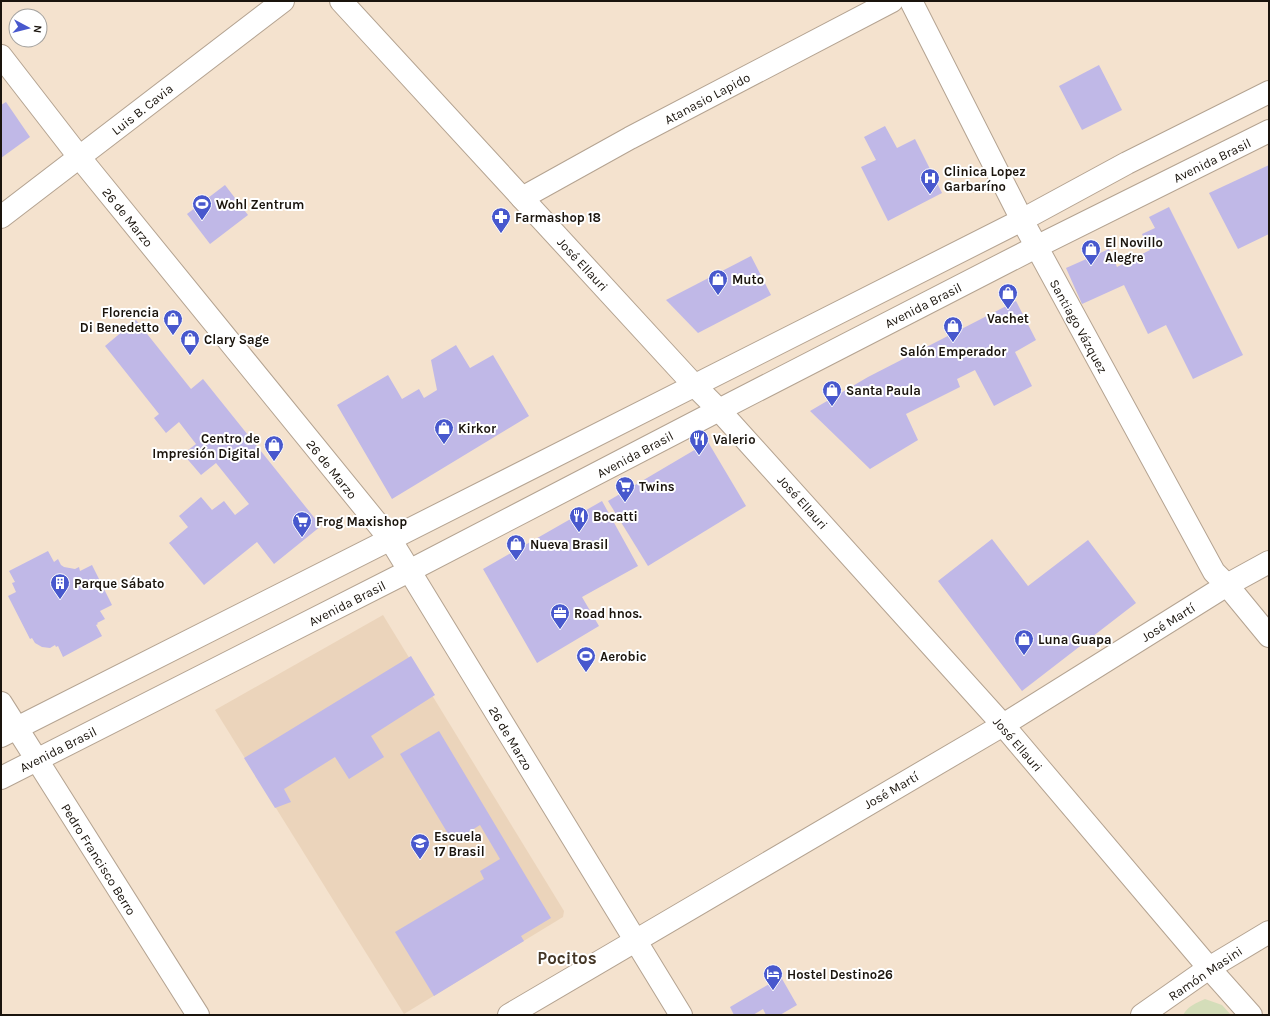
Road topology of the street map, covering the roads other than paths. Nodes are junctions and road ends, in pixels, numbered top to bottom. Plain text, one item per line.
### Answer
1 (283, 1) edge
2 (341, 1) edge
3 (892, 1) edge
4 (911, 1) edge
5 (1, 56) edge
6 (1269, 92) edge
7 (1269, 131) edge
8 (80, 158) junction
9 (522, 198) junction
10 (1, 217) edge
11 (1022, 220) junction
12 (1036, 247) junction
13 (694, 385) junction
14 (719, 410) junction
15 (390, 539) junction
16 (1269, 562) edge
17 (409, 571) junction
18 (1227, 585) junction
19 (1269, 636) edge
20 (1, 703) edge
21 (1003, 725) junction
22 (9, 732) edge
23 (36, 760) junction
24 (1, 778) edge
25 (1269, 932) edge
26 (634, 941) junction
27 (1209, 968) junction
28 (198, 1015) edge
29 (509, 1015) edge
30 (681, 1015) edge
31 (1142, 1015) edge
32 (1251, 1015) edge

1 - 8 street, Luis B. Cavia
2 - 9 street, José Ellauri
3 - 9 street, Atanasio Lapido
4 - 11 street, Santiago Vázquez
5 - 8 street, 26 de Marzo
6 - 11 street
7 - 12 street, Avenida Brasil
8 - 10 street, Luis B. Cavia
8 - 15 street, 26 de Marzo
9 - 13 street, José Ellauri
11 - 12 street, Santiago Vázquez
11 - 13 street
12 - 14 street, Avenida Brasil
12 - 18 street, Santiago Vázquez
13 - 14 street, José Ellauri
13 - 15 street
14 - 17 street, Avenida Brasil
14 - 21 street, José Ellauri
15 - 17 street, 26 de Marzo
15 - 22 street
16 - 18 street, José Martí
17 - 23 street, Avenida Brasil
17 - 26 street, 26 de Marzo
18 - 19 street, Santiago Vázquez
18 - 21 street, José Martí
20 - 22 street, Pedro Francisco Berro
21 - 26 street, José Martí
21 - 27 street, José Ellauri
22 - 23 street, Pedro Francisco Berro
23 - 24 street, Avenida Brasil
23 - 28 street, Pedro Francisco Berro
25 - 27 street, Ramón Masini
26 - 29 street, José Martí
26 - 30 street, 26 de Marzo
27 - 31 street, Ramón Masini
27 - 32 street, José Ellauri

